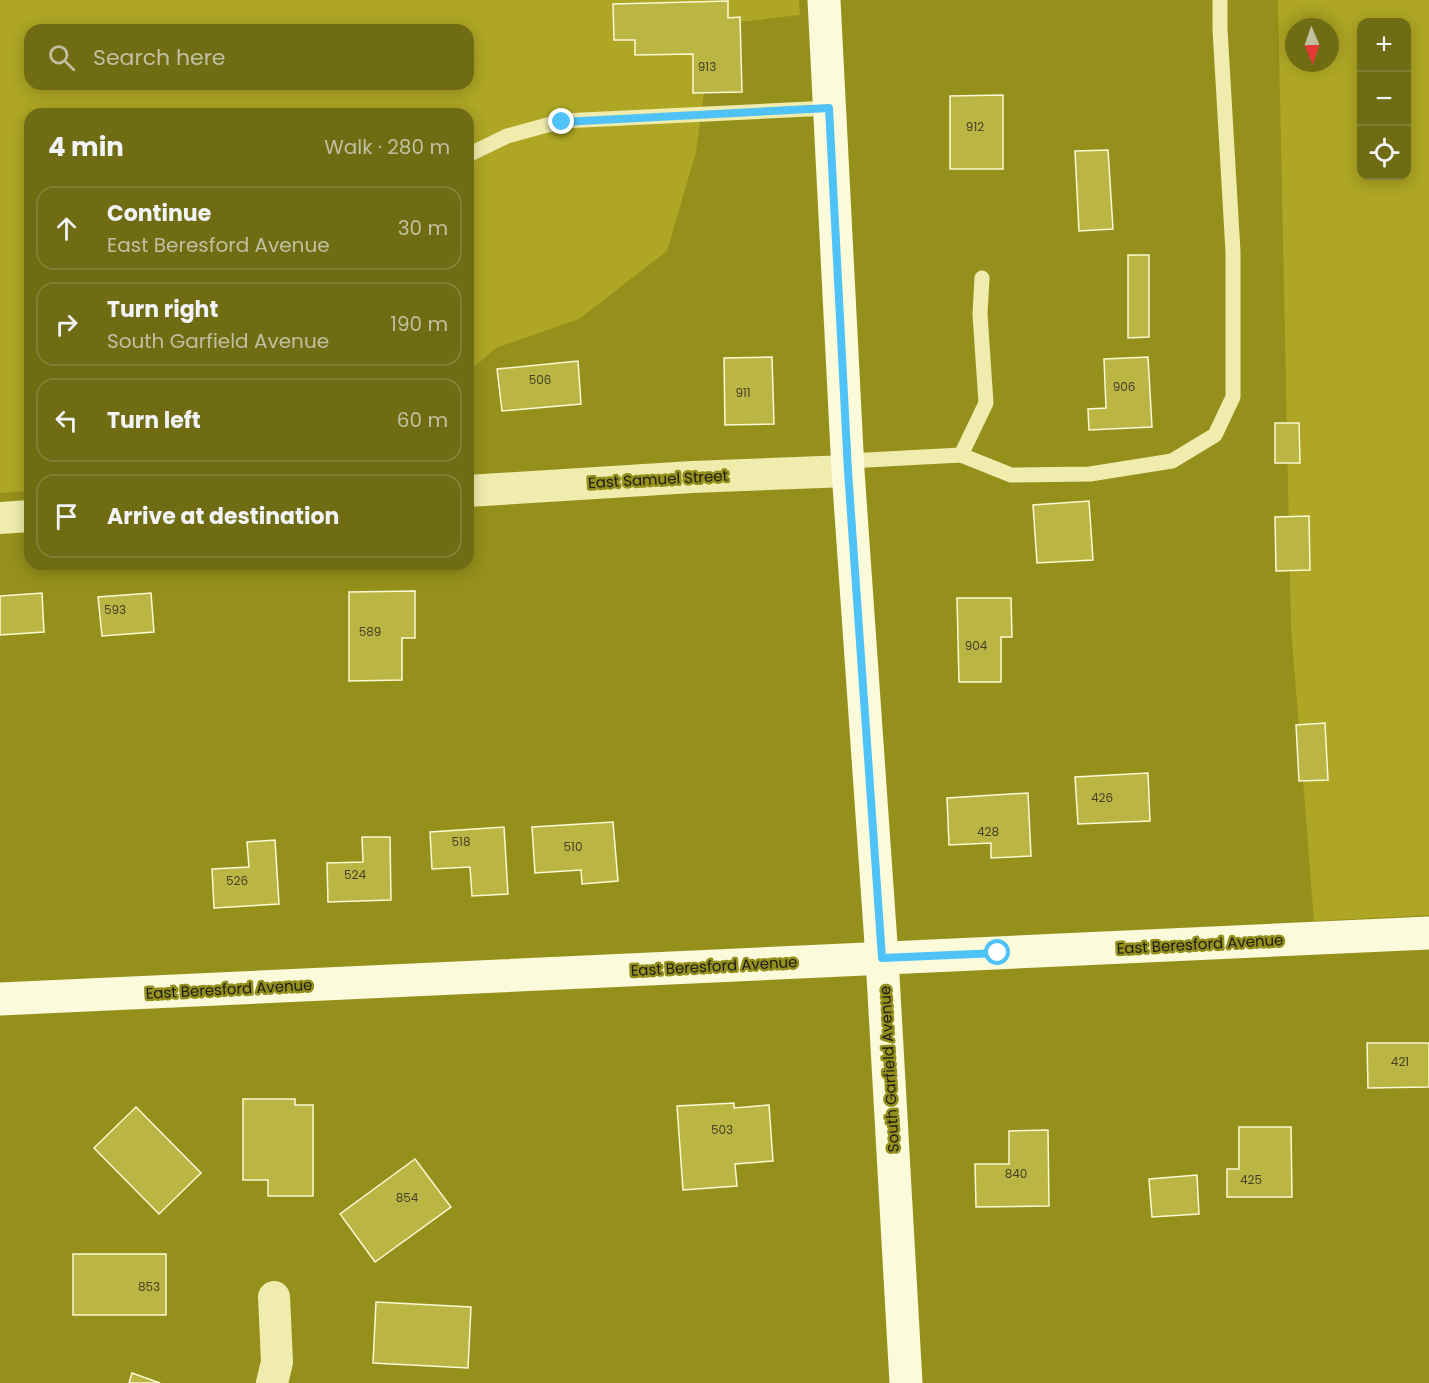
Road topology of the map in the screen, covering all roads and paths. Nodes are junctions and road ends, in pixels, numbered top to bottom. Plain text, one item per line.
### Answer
1 (824, 0) edge
2 (1220, 0) edge
3 (829, 108) junction
4 (474, 151) edge
5 (981, 278) dead end
6 (961, 455) junction
7 (848, 466) junction
8 (474, 491) edge
9 (24, 516) edge
10 (0, 518) edge
11 (1429, 933) edge
12 (882, 958) junction
13 (0, 999) edge
14 (274, 1297) dead end
15 (272, 1383) edge
16 (906, 1383) edge

1 - 3 street, South Garfield Avenue
2 - 6 lane
3 - 4 lane
3 - 7 street, South Garfield Avenue
5 - 6 lane
6 - 7 lane
7 - 8 street, East Samuel Street
7 - 12 street, South Garfield Avenue
9 - 10 street
11 - 12 street, East Beresford Avenue
12 - 13 street, East Beresford Avenue
12 - 16 street, South Garfield Avenue
14 - 15 street

